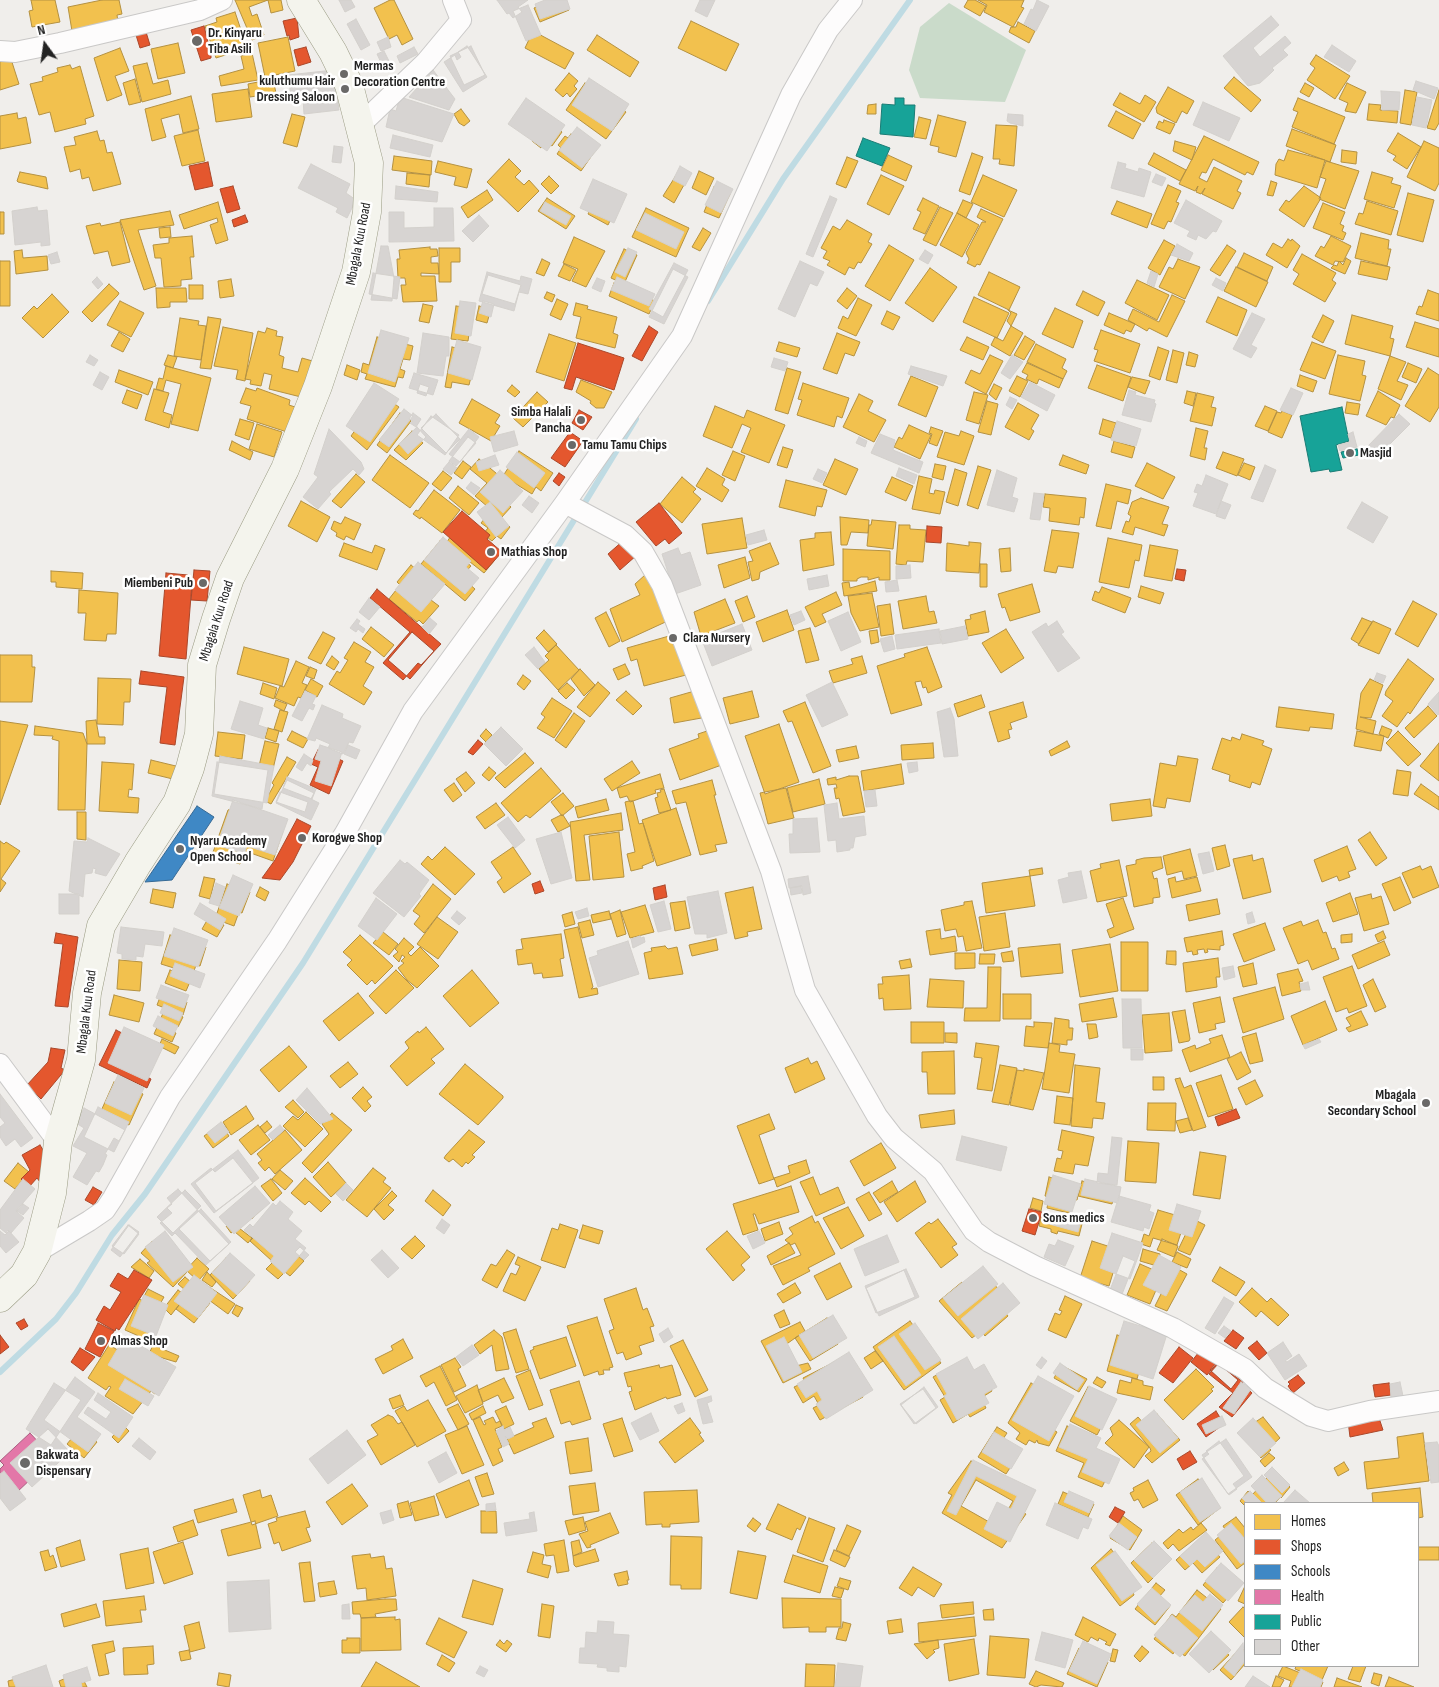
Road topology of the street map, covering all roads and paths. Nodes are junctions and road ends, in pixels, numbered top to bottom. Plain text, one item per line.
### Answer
1 (222, 0) edge
2 (301, 0) edge
3 (453, 0) edge
4 (852, 0) edge
5 (0, 52) edge
6 (358, 127) junction
7 (565, 503) junction
8 (0, 1064) edge
9 (58, 1142) junction
10 (38, 1252) junction
11 (0, 1298) edge
12 (1439, 1401) edge

1 - 5 street
2 - 6 street, Mbagala Kuu Road
3 - 6 street
4 - 7 street
6 - 9 street, Mbagala Kuu Road
7 - 10 street
7 - 12 street
8 - 9 street
9 - 10 street, Mbagala Kuu Road
10 - 11 street, Mbagala Kuu Road

